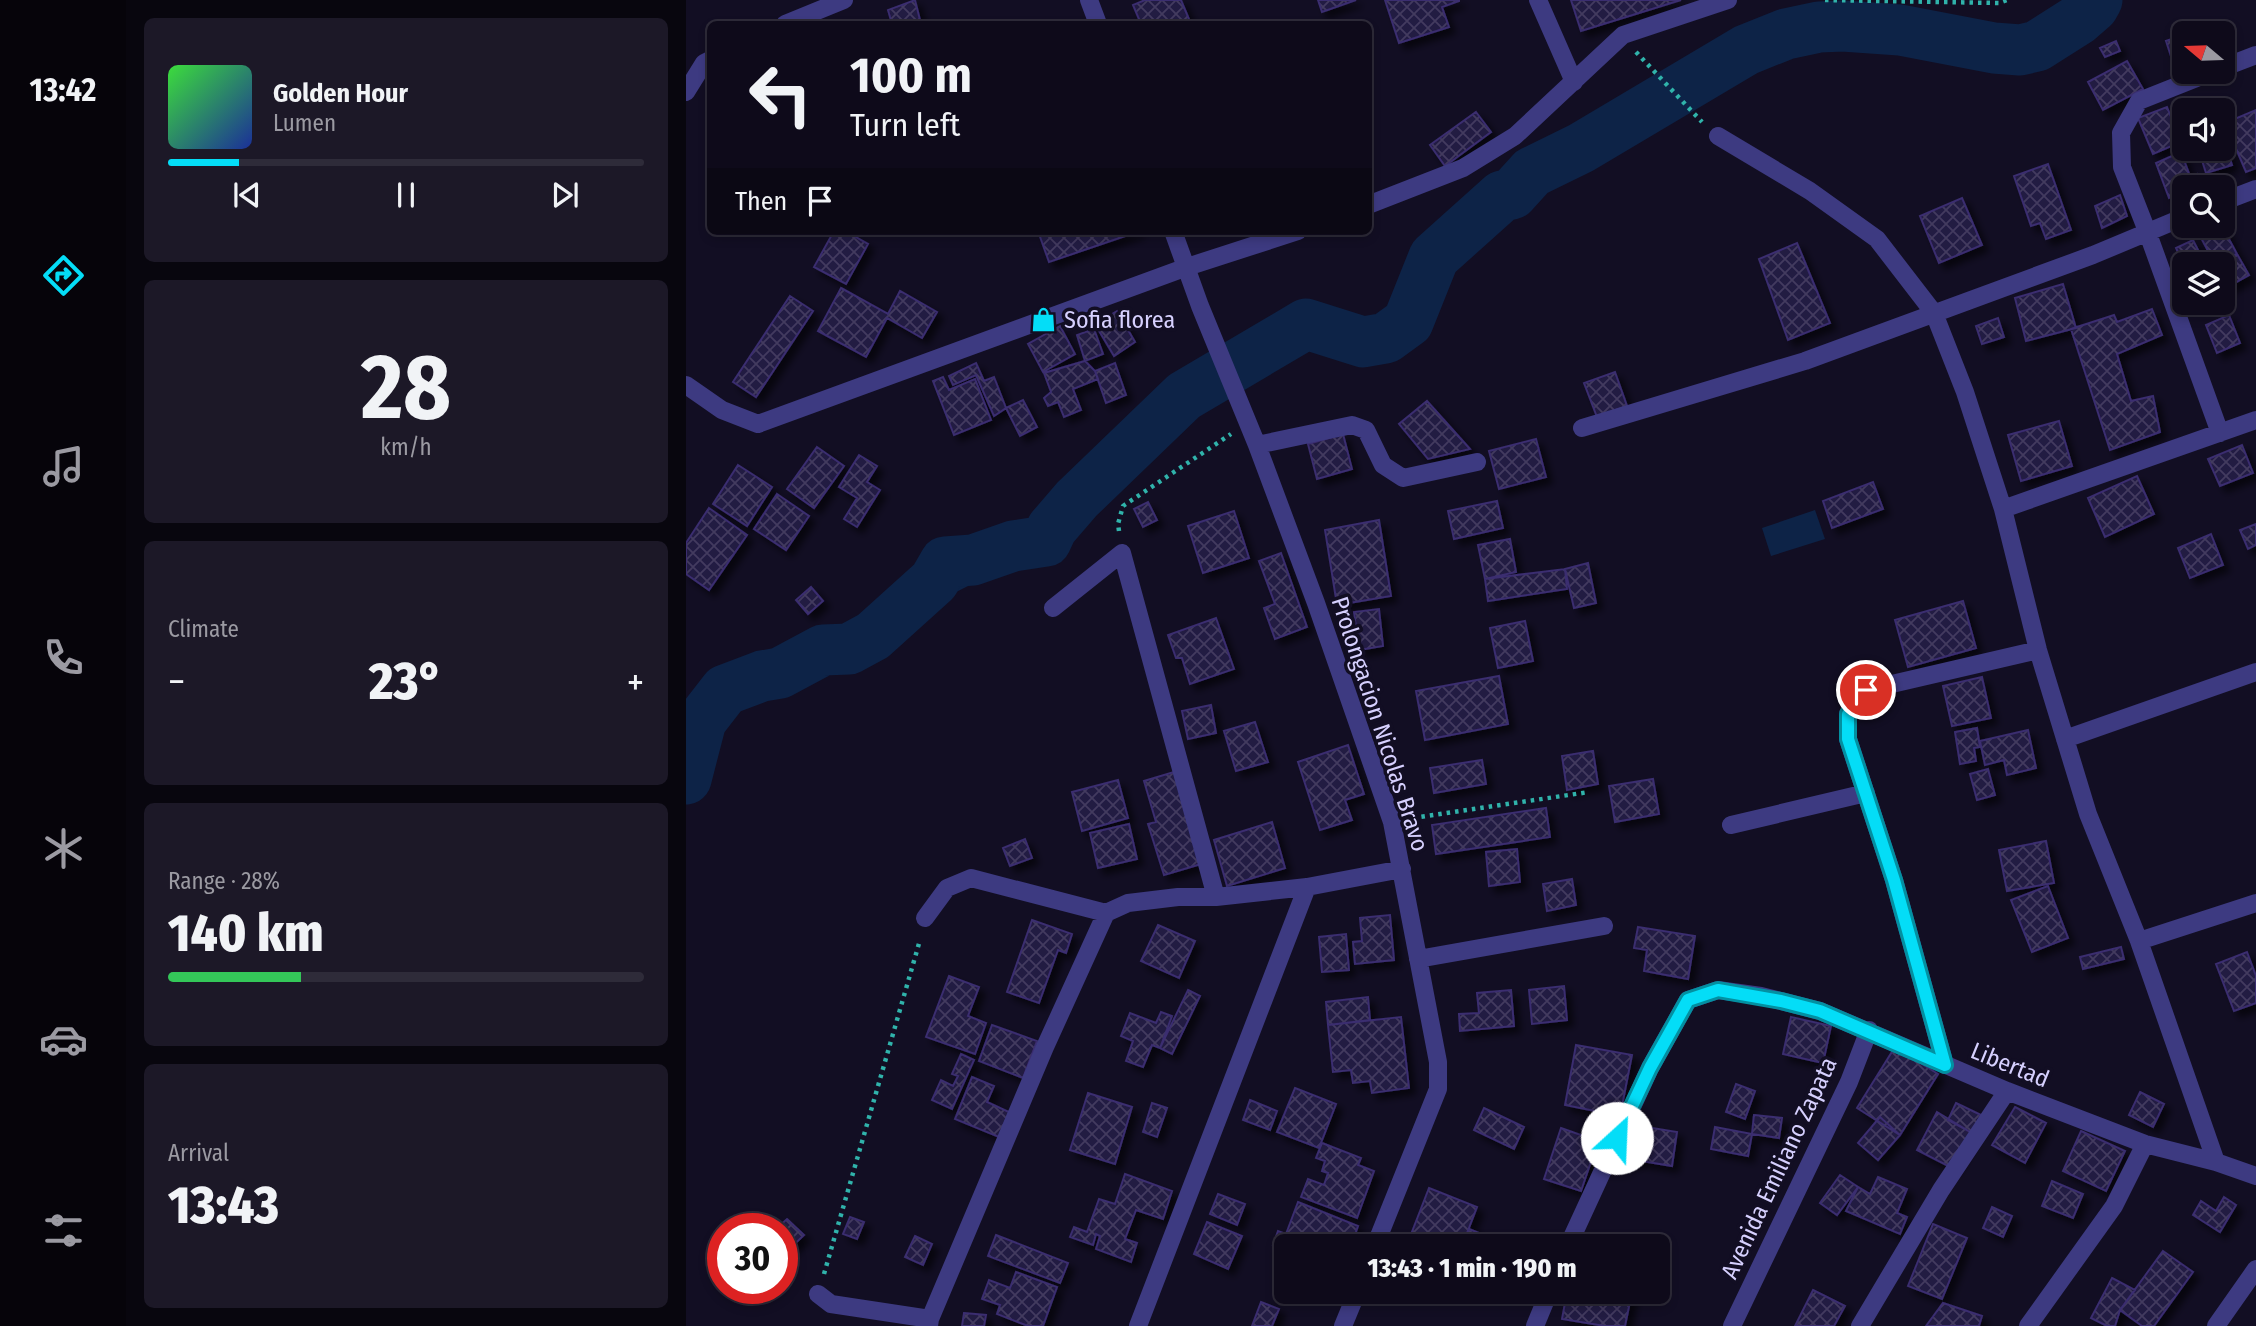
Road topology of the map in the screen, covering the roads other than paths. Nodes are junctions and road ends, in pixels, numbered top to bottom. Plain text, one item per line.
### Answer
1 (844, 0) edge
2 (1089, 0) edge
3 (1538, 0) edge
4 (1728, 0) edge
5 (792, 21) edge
6 (1097, 21) edge
7 (2256, 55) edge
8 (707, 62) edge
9 (2235, 63) edge
10 (1574, 82) junction
11 (2181, 84) edge
12 (686, 92) edge
13 (1712, 131) road end
14 (2256, 189) edge
15 (2235, 197) edge
16 (1372, 203) edge
17 (2172, 222) edge
18 (2147, 231) junction
19 (1174, 235) edge
20 (1286, 235) edge
21 (1186, 267) junction
22 (1934, 313) junction
23 (686, 385) edge
24 (2256, 420) edge
25 (1582, 428) dead end
26 (2220, 433) junction
27 (1257, 446) junction
28 (1478, 462) dead end
29 (2003, 509) junction
30 (1053, 607) dead end
31 (2038, 650) junction
32 (2256, 672) edge
33 (2065, 739) junction
34 (1866, 793) junction
35 (1731, 825) dead end
36 (1402, 869) junction
37 (1307, 887) junction
38 (1216, 897) junction
39 (2256, 903) edge
40 (1106, 913) junction
41 (925, 918) road end
42 (1604, 926) dead end
43 (2139, 941) junction
44 (1418, 959) junction
45 (1869, 1030) junction
46 (1945, 1065) junction
47 (2007, 1091) junction
48 (2145, 1144) junction
49 (2216, 1162) junction
50 (2256, 1176) edge
51 (1380, 1234) edge
52 (1574, 1234) edge
53 (2256, 1269) edge
54 (818, 1294) road end
55 (1352, 1304) edge
56 (1544, 1304) edge
57 (930, 1322) edge
58 (1138, 1326) edge
59 (1343, 1326) edge
60 (1535, 1326) edge
61 (1732, 1326) edge
62 (1860, 1326) edge
63 (2028, 1326) edge
64 (2216, 1326) edge

1 - 5 street
2 - 6 street
3 - 10 street
4 - 10 street
7 - 9 street
8 - 12 street
10 - 16 street
11 - 18 street
13 - 22 street
14 - 15 street
17 - 18 street
18 - 22 street
18 - 26 street
19 - 21 street, Prolongacion Nicolas Bravo
20 - 21 street
21 - 23 street
21 - 27 street, Prolongacion Nicolas Bravo
22 - 25 street
22 - 29 street
24 - 26 street
26 - 29 street
27 - 28 street
27 - 36 street, Prolongacion Nicolas Bravo
29 - 31 street
30 - 38 street
31 - 33 street
31 - 34 street
32 - 33 street
33 - 43 street
34 - 35 street
34 - 46 street
36 - 37 street
36 - 44 street, Prolongacion Nicolas Bravo
37 - 38 street
37 - 58 street
38 - 40 street
39 - 43 street
40 - 41 street
40 - 57 street
42 - 44 street
43 - 49 street
44 - 51 street, Prolongacion Nicolas Bravo
45 - 46 street, Libertad
45 - 52 street, Libertad
45 - 61 street, Avenida Emiliano Zapata
46 - 47 street, Libertad
47 - 48 street, Libertad
47 - 62 street
48 - 49 street, Libertad
48 - 63 street
49 - 50 street, Libertad
53 - 64 street
54 - 57 street
55 - 59 street
56 - 60 street

